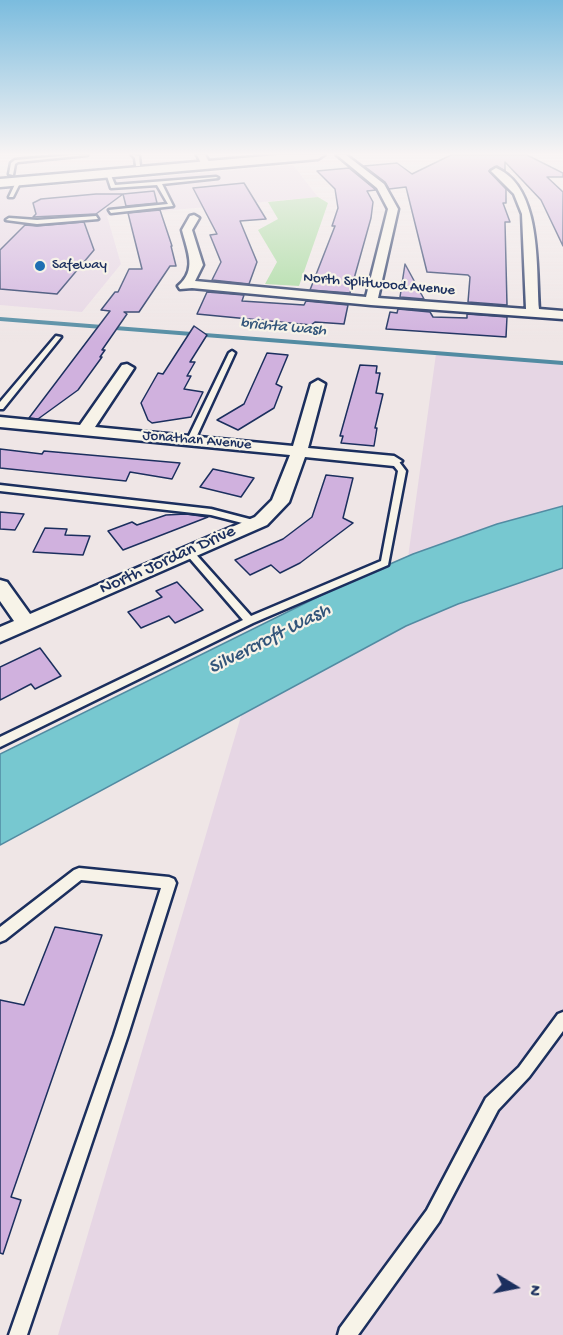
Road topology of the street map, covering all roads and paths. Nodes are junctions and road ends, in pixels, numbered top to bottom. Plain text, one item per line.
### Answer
1 (67, 217) edge
2 (82, 217) edge
3 (391, 217) edge
4 (527, 217) edge
5 (194, 218) dead end
6 (9, 220) dead end
7 (37, 222) junction
8 (371, 301) junction
9 (533, 313) junction
10 (563, 315) edge
11 (58, 337) dead end
12 (232, 353) dead end
13 (127, 368) dead end
14 (318, 384) dead end
15 (0, 407) edge
16 (0, 422) edge
17 (84, 431) junction
18 (191, 440) junction
19 (300, 450) junction
20 (394, 461) joint
21 (0, 488) edge
22 (254, 524) junction
23 (189, 552) junction
24 (0, 586) edge
25 (249, 621) junction
26 (26, 624) junction
27 (0, 635) edge
28 (0, 742) edge
29 (0, 935) edge
30 (563, 1019) edge
31 (18, 1335) edge
32 (347, 1335) edge

1 - 7 lane
2 - 7 lane
3 - 8 street
4 - 9 street
5 - 8 street, North Splitwood Avenue
6 - 7 lane
8 - 9 street, North Splitwood Avenue
9 - 10 street, North Splitwood Avenue
11 - 15 lane
12 - 18 lane
13 - 17 street
14 - 19 street, North Jordan Drive
16 - 17 street, Jonathan Avenue
17 - 18 street, Jonathan Avenue
18 - 19 street, Jonathan Avenue
19 - 20 street, Jonathan Avenue
19 - 22 street, North Jordan Drive
20 - 25 lane
21 - 22 lane
22 - 23 street, North Jordan Drive
23 - 25 lane
23 - 26 street, North Jordan Drive
24 - 26 street
25 - 28 lane
26 - 27 street, North Jordan Drive
29 - 31 lane
30 - 32 lane

